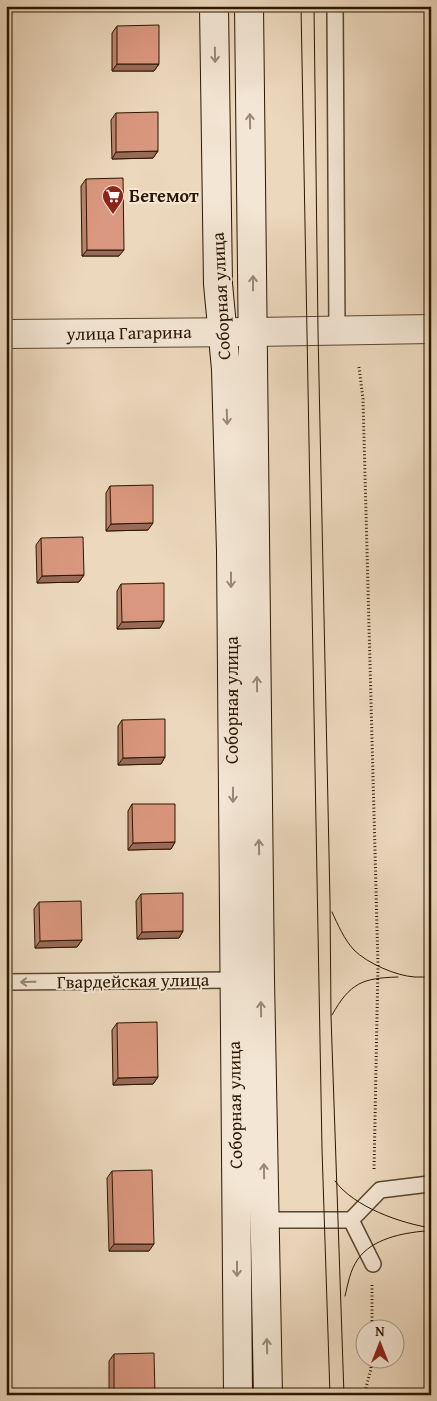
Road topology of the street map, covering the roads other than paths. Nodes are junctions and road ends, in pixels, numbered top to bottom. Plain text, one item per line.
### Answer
1 (214, 6) edge
2 (249, 6) edge
3 (336, 6) edge
4 (431, 330) edge
5 (337, 331) junction
6 (222, 332) junction
7 (252, 332) junction
8 (6, 334) edge
9 (247, 979) junction
10 (6, 982) edge
11 (429, 1184) dead end
12 (237, 1220) junction
13 (265, 1220) junction
14 (351, 1220) junction
15 (373, 1264) road end
16 (238, 1395) edge
17 (268, 1395) edge

1 -> 6 main road, Соборная улица
7 -> 2 main road, Соборная улица
3 - 5 lane
4 - 5 main road, улица Гагарина
5 - 7 main road, улица Гагарина
6 - 7 main road, улица Гагарина
6 - 8 main road, улица Гагарина
6 -> 9 main road, Соборная улица
9 -> 7 main road, Соборная улица
9 -> 10 lane, Гвардейская улица
9 - 12 main road, Соборная улица
13 -> 9 main road, Соборная улица
11 - 14 lane
12 - 13 lane
12 -> 16 main road, Соборная улица
13 - 14 lane
17 -> 13 main road, Соборная улица
14 - 15 lane

